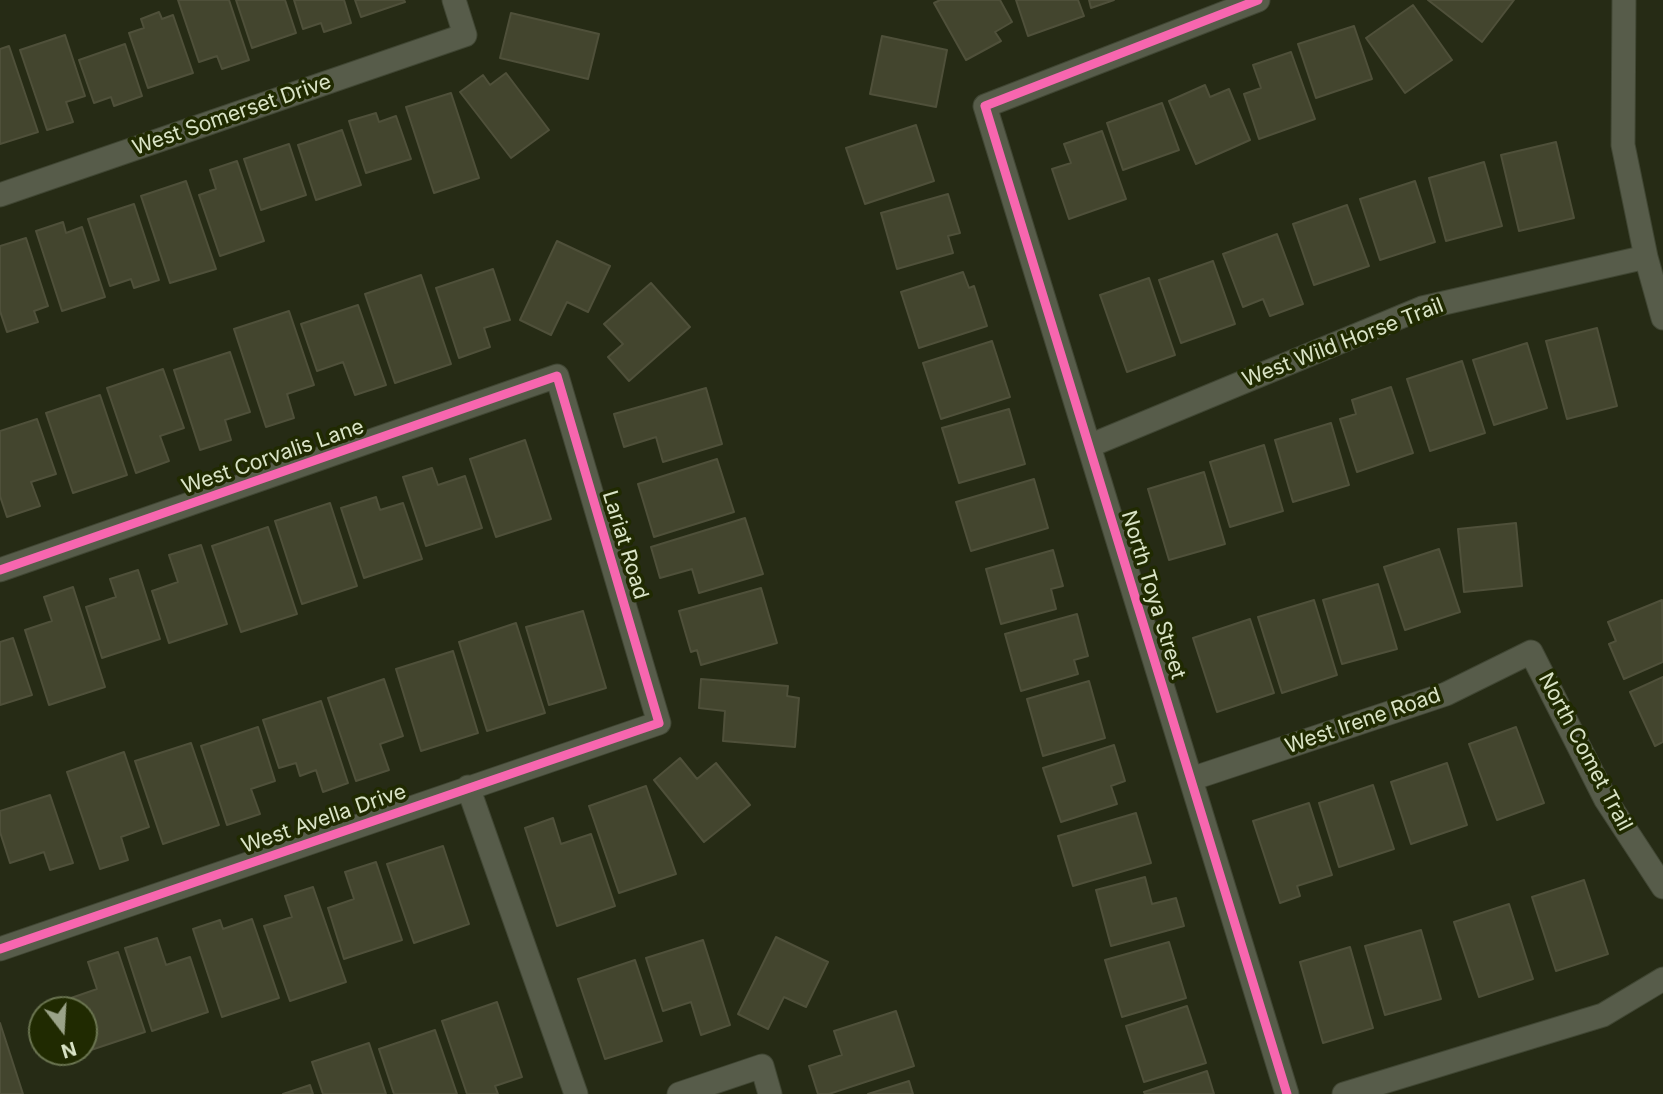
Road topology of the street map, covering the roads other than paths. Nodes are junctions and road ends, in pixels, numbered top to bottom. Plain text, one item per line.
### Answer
1 (454, 0) edge
2 (1258, 0) edge
3 (1624, 0) edge
4 (0, 195) edge
5 (1646, 257) junction
6 (1663, 318) edge
7 (556, 376) joint
8 (1089, 446) junction
9 (0, 570) edge
10 (1531, 652) joint
11 (659, 723) joint
12 (1191, 779) junction
13 (468, 788) junction
14 (1663, 887) edge
15 (0, 949) edge
16 (1663, 979) edge
17 (576, 1094) edge
18 (679, 1094) edge
19 (770, 1094) edge
20 (1287, 1094) edge
21 (1344, 1094) edge

1 - 4 street, West Somerset Drive
2 - 8 street, North Toya Street
3 - 5 street
5 - 6 street
5 - 8 street, West Wild Horse Trail
7 - 9 street, West Corvalis Lane
7 - 11 street, Lariat Road
8 - 12 street, North Toya Street
10 - 12 street, West Irene Road
10 - 14 street, North Comet Trail
11 - 13 street, West Avella Drive
12 - 20 street, North Toya Street
13 - 15 street, West Avella Drive
13 - 17 street
16 - 21 street
18 - 19 street

